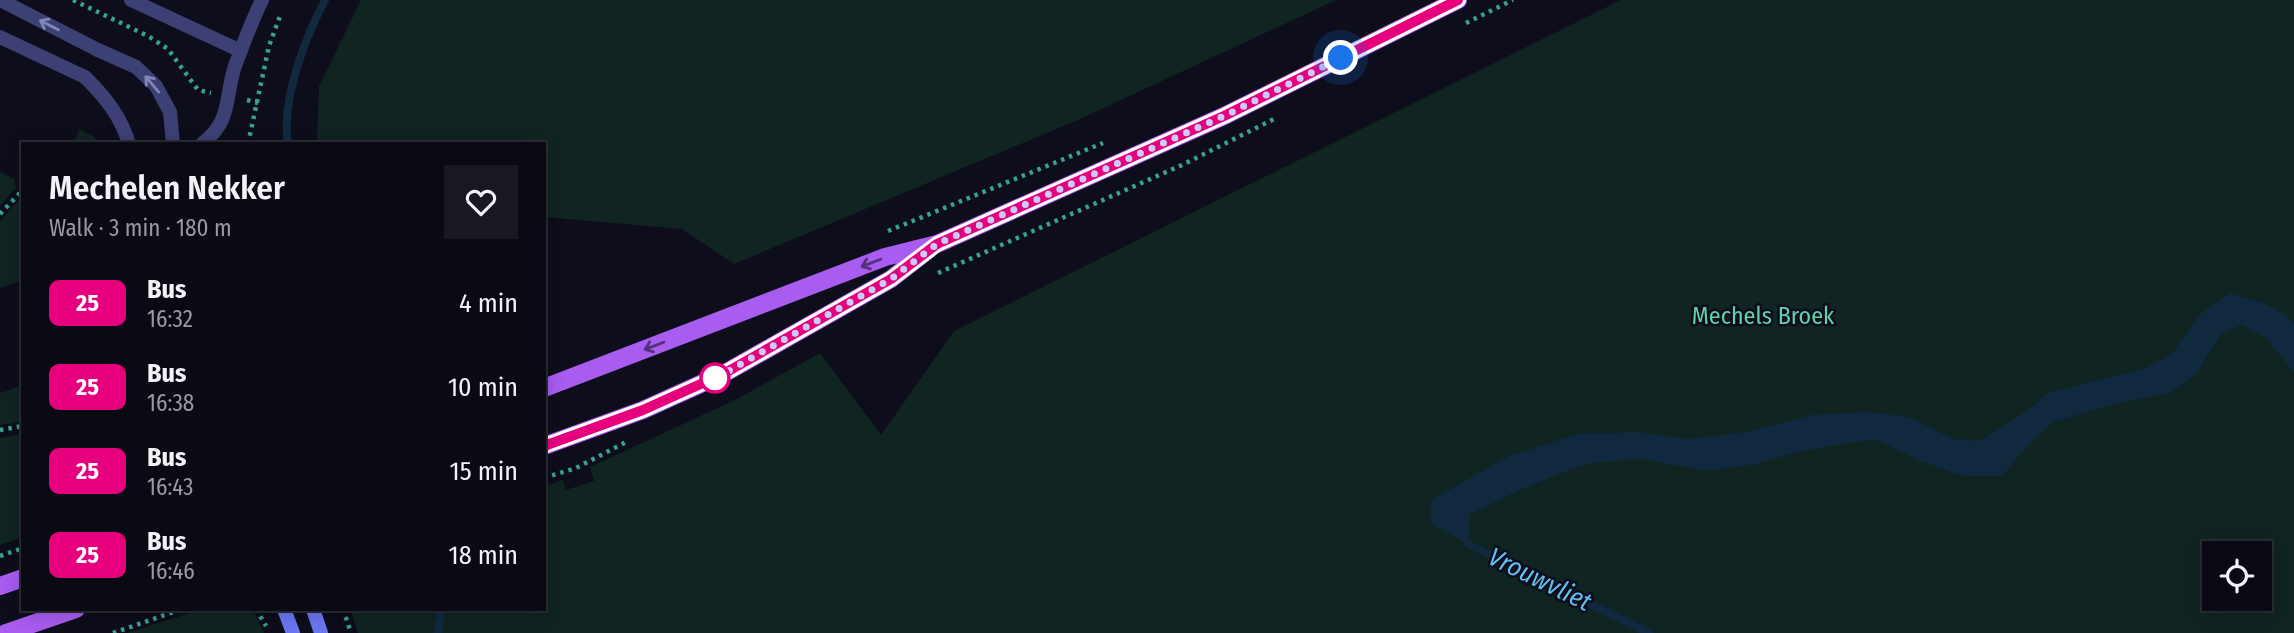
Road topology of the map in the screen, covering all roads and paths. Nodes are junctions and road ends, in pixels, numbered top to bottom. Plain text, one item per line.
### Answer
1 (0, 0) edge
2 (74, 0) edge
3 (131, 0) edge
4 (262, 0) edge
5 (1458, 0) edge
6 (1513, 0) edge
7 (283, 8) dead end
8 (1464, 24) dead end
9 (0, 37) edge
10 (241, 51) junction
11 (230, 97) junction
12 (258, 103) junction
13 (1280, 116) dead end
14 (1112, 139) dead end
15 (128, 142) edge
16 (173, 142) edge
17 (204, 142) edge
18 (248, 142) edge
19 (21, 190) edge
20 (0, 214) edge
21 (882, 234) dead end
22 (937, 244) junction
23 (928, 277) dead end
24 (546, 387) edge
25 (21, 426) edge
26 (0, 430) edge
27 (631, 440) dead end
28 (546, 445) edge
29 (546, 477) edge
30 (21, 549) edge
31 (0, 556) edge
32 (21, 579) edge
33 (0, 586) edge
34 (70, 611) edge
35 (176, 611) edge
36 (259, 611) edge
37 (285, 611) edge
38 (314, 611) edge
39 (344, 611) edge
40 (6, 633) edge
41 (113, 633) edge
42 (269, 633) edge
43 (293, 633) edge
44 (321, 633) edge
45 (351, 633) edge

16 -> 1 street
2 - 11 path
3 - 10 street
4 - 10 street
5 - 22 main road
6 - 8 path
7 - 12 path
9 - 15 street
10 - 11 street
11 - 12 path
11 - 17 street
12 - 18 path
13 - 23 path
14 - 21 path
19 - 20 path
22 -> 24 main road
22 - 28 main road
25 - 26 path
27 - 29 path
30 - 31 path
32 - 33 main road
34 - 40 main road
35 - 41 path
36 - 42 path
37 - 43 street
38 - 44 street
39 - 45 path

